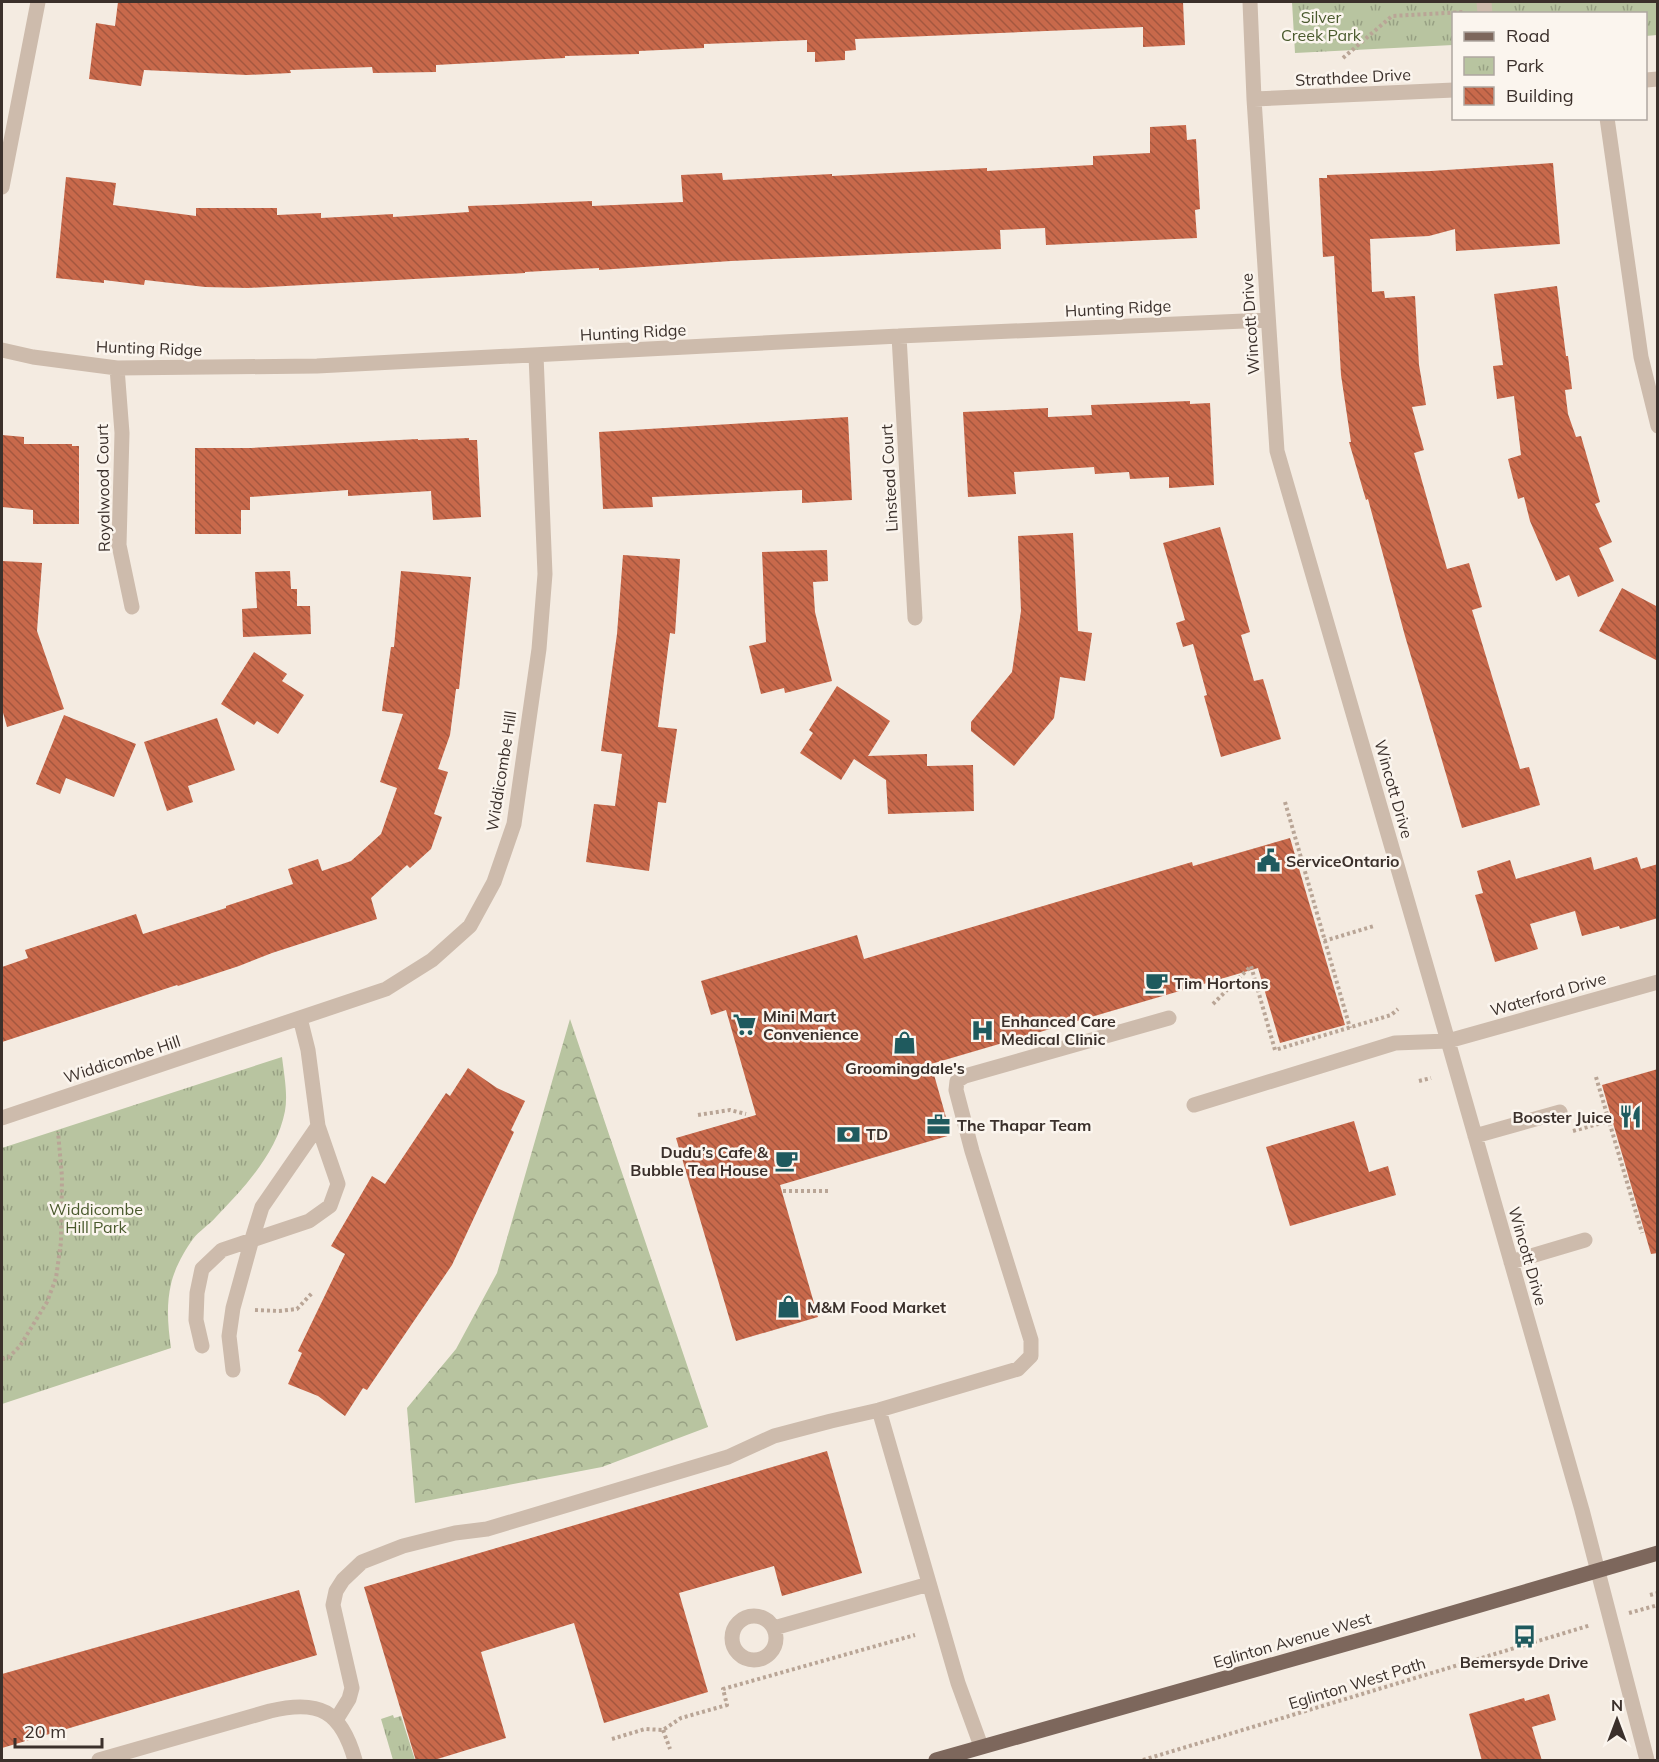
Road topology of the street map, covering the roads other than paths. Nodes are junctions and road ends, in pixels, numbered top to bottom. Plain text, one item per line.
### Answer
1 (38, 2) edge
2 (1250, 2) edge
3 (1452, 90) edge
4 (1254, 99) junction
5 (1607, 120) edge
6 (2, 187) edge
7 (1267, 320) junction
8 (899, 336) junction
9 (2, 350) edge
10 (536, 355) junction
11 (117, 368) junction
12 (1658, 426) edge
13 (132, 607) dead end
14 (915, 618) dead end
15 (1658, 982) edge
16 (300, 1018) junction
17 (1169, 1018) dead end
18 (1448, 1041) junction
19 (1194, 1106) dead end
20 (1560, 1112) dead end
21 (2, 1118) edge
22 (318, 1126) junction
23 (1475, 1136) junction
24 (252, 1239) junction
25 (1585, 1240) dead end
26 (1511, 1262) junction
27 (202, 1346) dead end
28 (233, 1370) dead end
29 (879, 1410) junction
30 (1658, 1553) edge
31 (1597, 1571) junction
32 (929, 1584) junction
33 (774, 1628) dead end
34 (336, 1720) junction
35 (981, 1746) junction
36 (99, 1761) edge
37 (355, 1761) edge
38 (936, 1761) edge
39 (1647, 1761) edge

1 - 6 street
2 - 4 street, Wincott Drive
3 - 4 street, Strathdee Drive
4 - 7 street, Wincott Drive
5 - 12 street
7 - 8 street, Hunting Ridge
7 - 18 street, Wincott Drive
8 - 10 street, Hunting Ridge
8 - 14 street, Linstead Court
9 - 11 street, Hunting Ridge
10 - 11 street, Hunting Ridge
10 - 16 street, Widdicombe Hill
11 - 13 street, Royalwood Court
15 - 18 street, Waterford Drive
16 - 21 street, Widdicombe Hill
16 - 22 street
17 - 29 street
18 - 19 street, Waterford Drive
18 - 23 street, Wincott Drive
20 - 23 street
22 - 24 street
22 - 24 street
23 - 26 street, Wincott Drive
24 - 27 street
24 - 28 street
25 - 26 street
26 - 31 street, Wincott Drive
29 - 32 street
29 - 34 street
30 - 31 main road, Eglinton Avenue West
31 - 35 main road, Eglinton Avenue West
31 - 39 street
32 - 33 street
32 - 35 street
34 - 36 street
34 - 37 street
35 - 38 main road, Eglinton Avenue West

